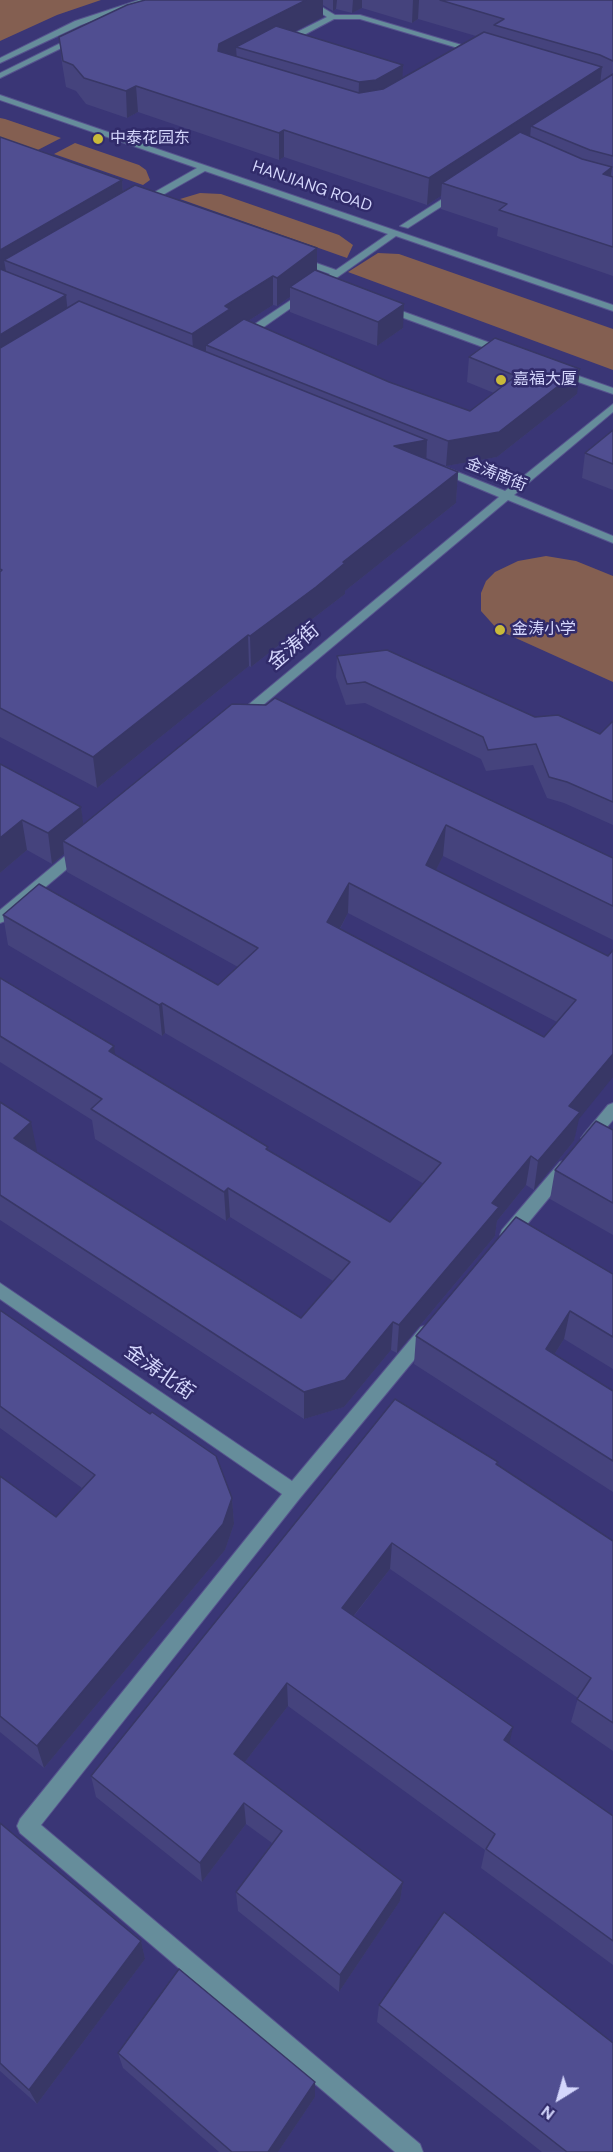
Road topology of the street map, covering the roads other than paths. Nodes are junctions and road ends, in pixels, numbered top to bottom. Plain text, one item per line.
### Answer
1 (146, 0) edge
2 (305, 0) edge
3 (333, 17) junction
4 (89, 32) edge
5 (273, 48) edge
6 (482, 52) junction
7 (493, 55) edge
8 (471, 58) edge
9 (0, 61) edge
10 (0, 76) edge
11 (0, 88) edge
12 (0, 97) edge
13 (205, 167) junction
14 (469, 184) edge
15 (143, 203) junction
16 (133, 204) edge
17 (154, 207) edge
18 (405, 226) junction
19 (396, 232) junction
20 (293, 258) edge
21 (336, 273) junction
22 (320, 285) junction
23 (331, 289) edge
24 (613, 298) edge
25 (376, 305) edge
26 (613, 308) edge
27 (233, 344) edge
28 (512, 354) edge
29 (545, 367) edge
30 (613, 391) edge
31 (613, 407) edge
32 (431, 465) edge
33 (507, 495) junction
34 (613, 540) edge
35 (230, 726) edge
36 (90, 843) edge
37 (0, 918) edge
38 (613, 1109) edge
39 (499, 1246) edge
40 (0, 1290) edge
41 (438, 1319) edge
42 (294, 1492) junction
43 (412, 2152) edge

1 - 9 street
2 - 3 street
3 - 5 street
3 - 6 street
4 - 10 street
6 - 7 street
6 - 8 street
11 - 18 street, HANJIANG ROAD
12 - 13 street, HANJIANG ROAD
13 - 15 street
13 - 19 street, HANJIANG ROAD
14 - 18 street
15 - 16 street
15 - 17 street
18 - 24 street, HANJIANG ROAD
19 - 21 street
19 - 26 street, HANJIANG ROAD
20 - 21 street
21 - 22 street
22 - 23 street
22 - 27 street
25 - 28 street
29 - 30 street
31 - 33 street, 金涛街
32 - 33 street, 金涛南街
33 - 34 street, 金涛南街
33 - 35 street, 金涛街
36 - 37 street
38 - 39 street
40 - 42 street, 金涛北街
41 - 42 street
42 - 43 street

